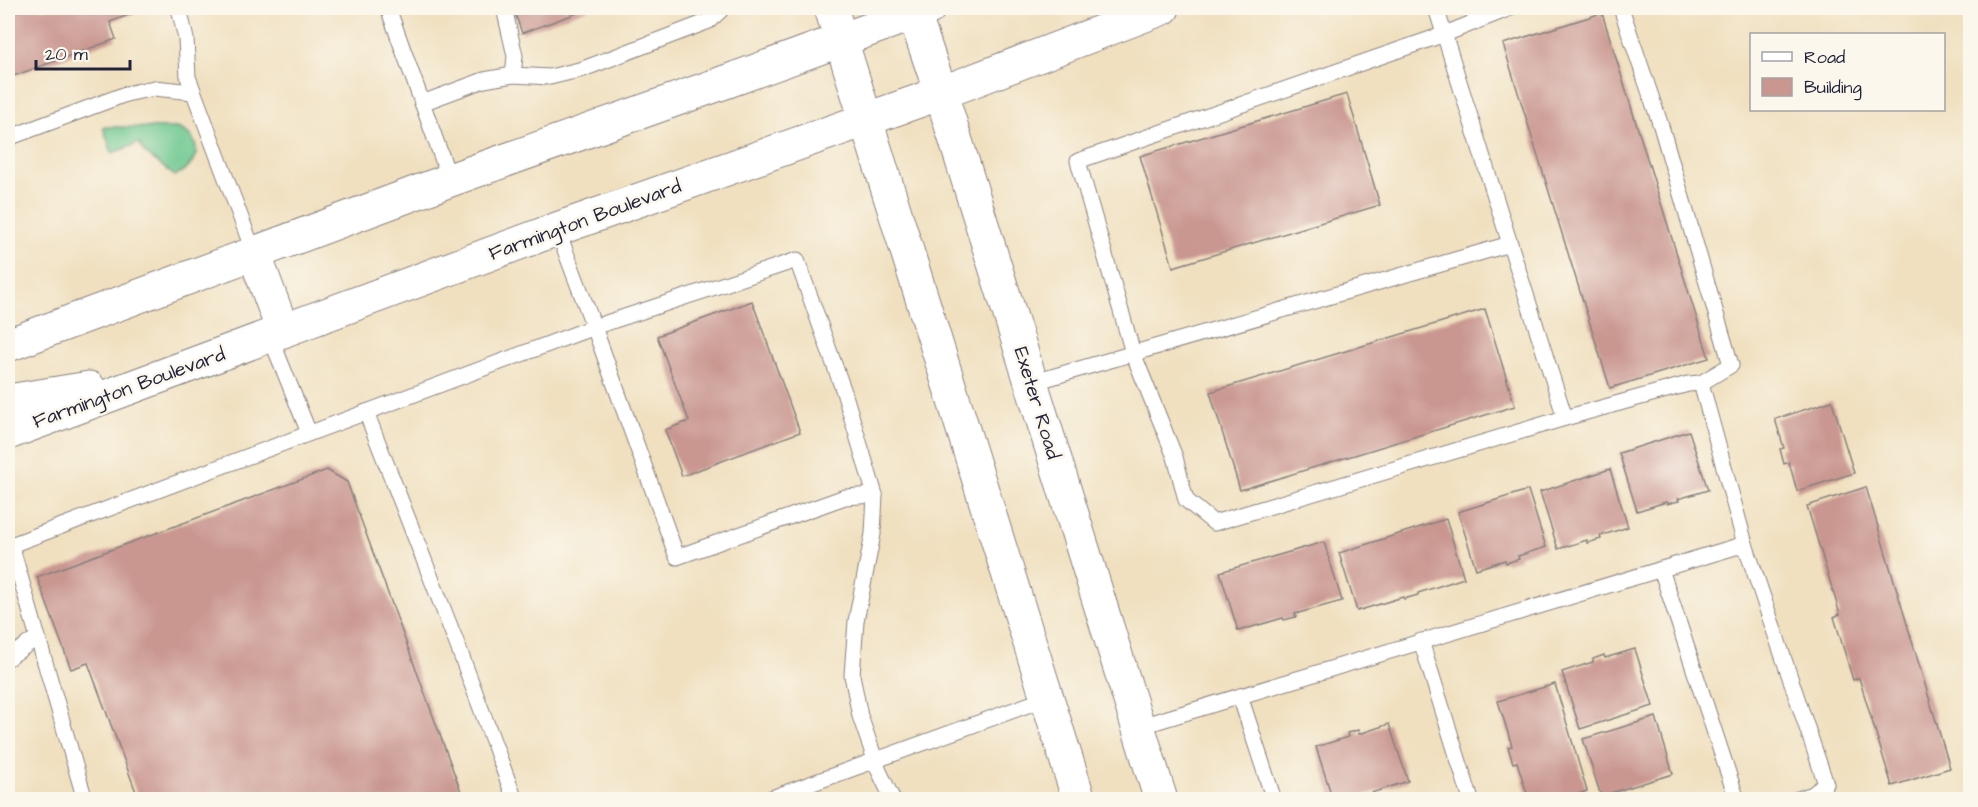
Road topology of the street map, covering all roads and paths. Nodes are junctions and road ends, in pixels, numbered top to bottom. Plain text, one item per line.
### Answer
1 (179, 8) edge
2 (388, 8) edge
3 (504, 8) edge
4 (721, 8) edge
5 (831, 8) edge
6 (1163, 8) edge
7 (1436, 8) edge
8 (1510, 8) edge
9 (1621, 8) edge
10 (918, 9) edge
11 (1445, 34) junction
12 (840, 40) junction
13 (513, 75) junction
14 (193, 92) junction
15 (941, 93) junction
16 (422, 103) junction
17 (865, 120) junction
18 (8, 138) edge
19 (450, 180) junction
20 (557, 229) junction
21 (1510, 244) junction
22 (254, 253) junction
23 (594, 327) junction
24 (277, 334) junction
25 (8, 345) edge
26 (1133, 353) junction
27 (170, 374) junction
28 (1031, 382) junction
29 (1701, 383) junction
30 (8, 401) edge
31 (366, 412) junction
32 (1565, 418) junction
33 (8, 433) edge
34 (309, 433) junction
35 (875, 495) junction
36 (1745, 544) junction
37 (1661, 569) junction
38 (38, 637) junction
39 (1421, 641) junction
40 (8, 658) edge
41 (1240, 696) junction
42 (1047, 698) junction
43 (1138, 727) junction
44 (875, 759) junction
45 (85, 800) edge
46 (514, 800) edge
47 (766, 800) edge
48 (893, 800) edge
49 (1079, 800) edge
50 (1161, 800) edge
51 (1274, 800) edge
52 (1471, 800) edge
53 (1737, 800) edge
54 (1795, 800) edge

1 - 14 lane
2 - 16 lane
3 - 13 lane
4 - 13 lane
5 - 12 main road
6 - 15 main road, Farmington Boulevard
7 - 11 lane
8 - 11 lane
9 - 29 lane
10 - 12 main road
10 - 15 main road, Exeter Road
11 - 21 lane
11 - 26 lane
12 - 17 main road
12 - 19 main road
13 - 16 lane
14 - 18 lane
14 - 22 lane
15 - 17 main road, Farmington Boulevard
15 - 28 main road, Exeter Road
16 - 19 lane
17 - 20 main road, Farmington Boulevard
17 - 42 main road
19 - 22 main road
20 - 23 lane
20 - 24 main road, Farmington Boulevard
21 - 26 lane
21 - 32 lane
22 - 24 main road
22 - 25 main road
23 - 31 lane
23 - 35 lane
23 - 35 lane
24 - 27 main road, Farmington Boulevard
24 - 34 lane
26 - 28 lane
26 - 32 lane
27 - 30 main road
27 - 33 main road, Farmington Boulevard
28 - 43 main road, Exeter Road
29 - 32 lane
29 - 36 lane
31 - 34 lane
31 - 46 lane
34 - 38 lane
35 - 44 lane
36 - 37 lane
36 - 54 lane
37 - 39 lane
37 - 53 lane
38 - 40 lane
38 - 45 lane
39 - 41 lane
39 - 52 lane
41 - 43 lane
41 - 51 lane
42 - 44 lane
42 - 49 main road
43 - 50 main road, Exeter Road
44 - 47 lane
44 - 48 lane

